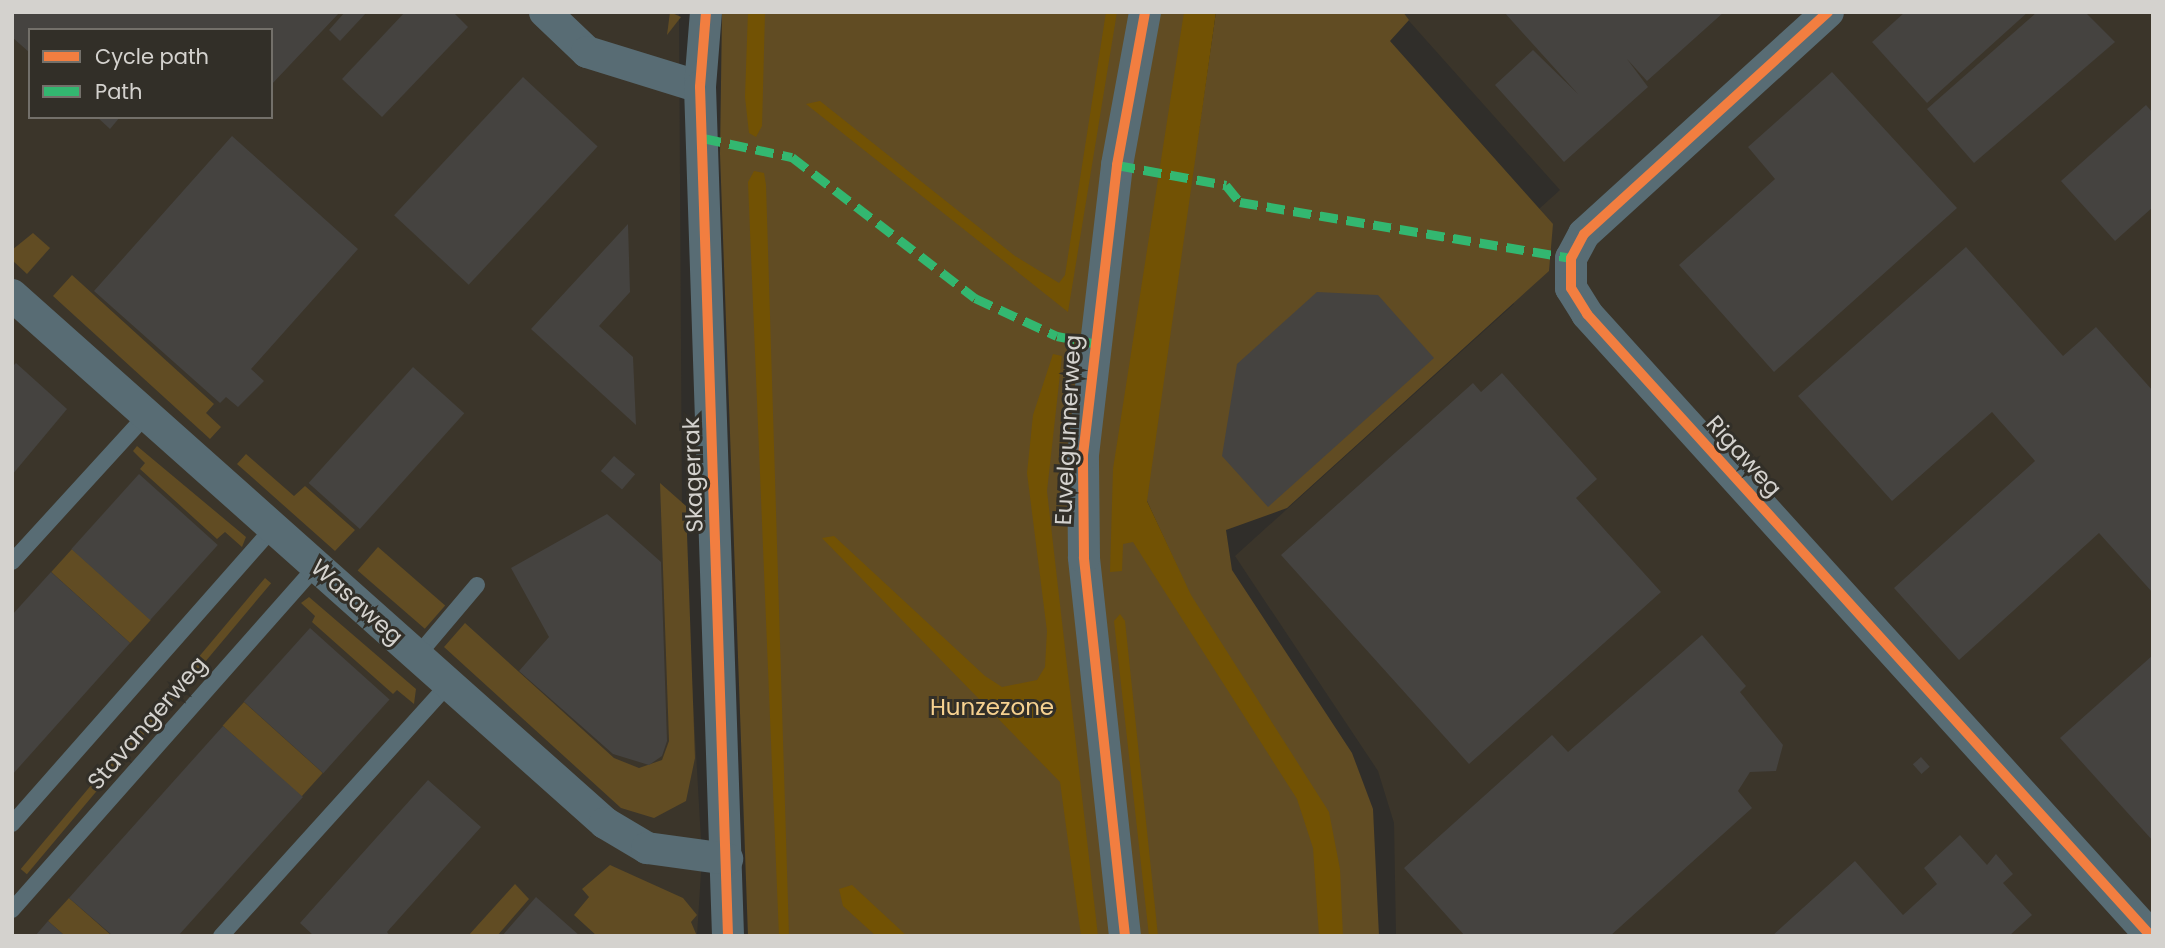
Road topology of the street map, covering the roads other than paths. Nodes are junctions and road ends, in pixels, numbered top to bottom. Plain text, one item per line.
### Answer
1 (545, 12) edge
2 (706, 12) edge
3 (1144, 12) edge
4 (1828, 12) edge
5 (700, 87) junction
6 (12, 295) edge
7 (146, 415) junction
8 (273, 528) junction
9 (12, 562) edge
10 (316, 565) junction
11 (477, 585) dead end
12 (417, 656) junction
13 (449, 684) junction
14 (12, 824) edge
15 (727, 859) junction
16 (12, 910) edge
17 (221, 936) edge
18 (728, 936) edge
19 (1125, 936) edge
20 (2151, 936) edge

1 - 5 street
2 - 5 street, Skagerrak
3 - 19 street, Euvelgunnerweg
4 - 20 street, Rigaweg
5 - 15 street, Skagerrak
6 - 7 street, Wasaweg
7 - 8 street, Wasaweg
7 - 9 lane
8 - 10 street, Wasaweg
8 - 14 lane, Stavangerweg
10 - 12 street, Wasaweg
10 - 16 lane, Stavangerweg
11 - 12 lane
12 - 13 street, Wasaweg
13 - 15 street, Wasaweg
13 - 17 lane
15 - 18 street, Skagerrak

